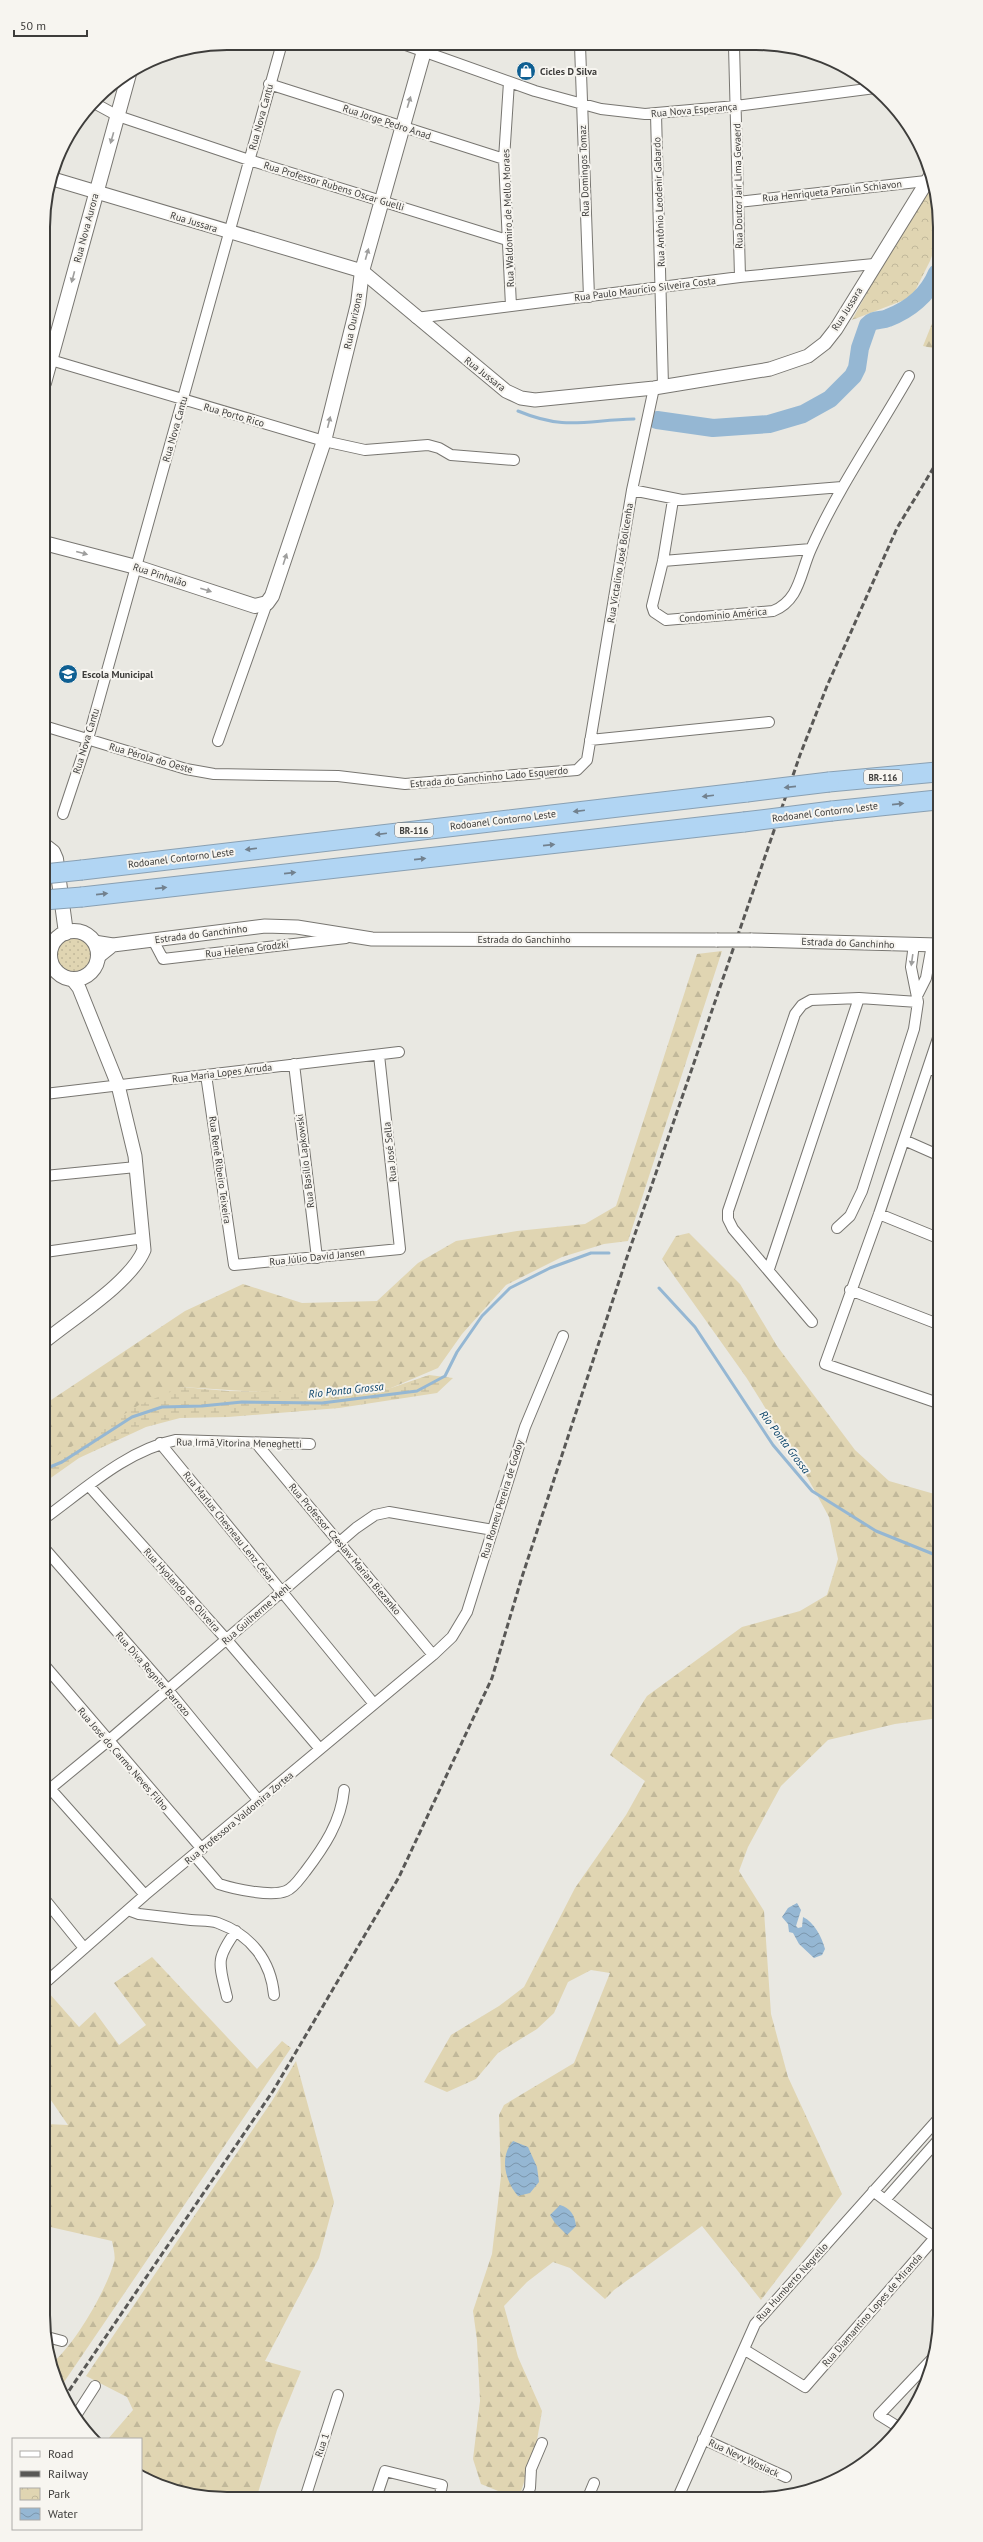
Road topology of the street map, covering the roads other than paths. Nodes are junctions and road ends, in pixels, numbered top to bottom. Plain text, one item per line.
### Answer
1 (280, 50) edge
2 (424, 50) edge
3 (430, 50) edge
4 (580, 50) edge
5 (734, 50) edge
6 (127, 80) edge
7 (509, 82) junction
8 (270, 84) junction
9 (867, 89) edge
10 (582, 104) junction
11 (99, 105) edge
12 (736, 106) junction
13 (656, 114) junction
14 (118, 116) junction
15 (402, 127) junction
16 (504, 159) junction
17 (249, 160) junction
18 (926, 178) edge
19 (56, 180) edge
20 (927, 180) edge
21 (96, 192) junction
22 (382, 201) junction
23 (738, 202) junction
24 (230, 233) junction
25 (507, 240) junction
26 (874, 264) junction
27 (362, 271) junction
28 (740, 277) junction
29 (662, 288) junction
30 (589, 297) junction
31 (512, 306) junction
32 (416, 318) junction
33 (50, 349) edge
34 (50, 360) edge
35 (909, 376) dead end
36 (658, 387) junction
37 (183, 400) junction
38 (324, 441) junction
39 (514, 460) dead end
40 (842, 487) junction
41 (632, 490) junction
42 (674, 500) junction
43 (50, 545) edge
44 (811, 549) junction
45 (664, 561) junction
46 (136, 567) junction
47 (270, 600) junction
48 (769, 722) dead end
49 (50, 728) edge
50 (88, 739) junction
51 (590, 740) junction
52 (218, 741) dead end
53 (933, 772) edge
54 (260, 774) joint
55 (933, 800) edge
56 (63, 814) dead end
57 (50, 850) edge
58 (50, 873) edge
59 (50, 899) edge
60 (66, 933) junction
61 (352, 937) junction
62 (153, 940) junction
63 (94, 942) junction
64 (914, 944) junction
65 (112, 945) junction
66 (933, 945) edge
67 (50, 950) edge
68 (933, 952) edge
69 (98, 957) junction
70 (50, 959) edge
71 (51, 970) edge
72 (912, 976) junction
73 (926, 978) junction
74 (77, 982) junction
75 (859, 998) junction
76 (918, 998) junction
77 (398, 1052) dead end
78 (379, 1054) junction
79 (294, 1064) junction
80 (933, 1070) edge
81 (206, 1075) junction
82 (118, 1085) junction
83 (50, 1093) edge
84 (904, 1140) junction
85 (933, 1153) edge
86 (136, 1167) junction
87 (50, 1176) edge
88 (879, 1214) junction
89 (837, 1228) dead end
90 (933, 1236) edge
91 (144, 1238) junction
92 (400, 1249) joint
93 (50, 1251) edge
94 (317, 1258) junction
95 (234, 1265) joint
96 (769, 1269) junction
97 (850, 1290) junction
98 (812, 1322) dead end
99 (933, 1322) edge
100 (50, 1334) edge
101 (563, 1336) dead end
102 (933, 1401) edge
103 (160, 1443) junction
104 (256, 1443) junction
105 (310, 1444) dead end
106 (89, 1486) junction
107 (50, 1514) edge
108 (493, 1530) junction
109 (340, 1542) junction
110 (50, 1555) edge
111 (282, 1592) junction
112 (226, 1639) junction
113 (433, 1655) junction
114 (50, 1672) edge
115 (168, 1690) junction
116 (374, 1704) junction
117 (108, 1742) junction
118 (320, 1749) junction
119 (50, 1786) edge
120 (344, 1790) dead end
121 (50, 1791) edge
122 (259, 1801) junction
123 (198, 1852) junction
124 (145, 1895) junction
125 (50, 1906) edge
126 (128, 1910) junction
127 (236, 1931) junction
128 (84, 1948) junction
129 (50, 1978) edge
130 (274, 1995) dead end
131 (227, 1997) dead end
132 (933, 2125) edge
133 (933, 2145) edge
134 (873, 2192) junction
135 (885, 2200) junction
136 (933, 2234) edge
137 (933, 2243) edge
138 (52, 2338) edge
139 (62, 2341) dead end
140 (745, 2350) junction
141 (926, 2364) edge
142 (95, 2386) dead end
143 (338, 2395) dead end
144 (79, 2412) edge
145 (895, 2425) edge
146 (703, 2439) junction
147 (542, 2443) dead end
148 (786, 2477) dead end
149 (594, 2483) dead end
150 (307, 2492) edge
151 (378, 2492) edge
152 (441, 2492) edge
153 (528, 2492) edge
154 (590, 2492) edge
155 (680, 2492) edge

1 - 8 street, Rua Nova Cantu
15 -> 2 main road, Rua Ourizona
3 - 7 street, Rua Nova Esperança
4 - 10 street, Rua Domingos Tomaz
5 - 12 street, Rua Doutor Jair Lima Gevaerd
6 - 14 main road, Rua Nova Aurora
7 - 10 street, Rua Nova Esperança
7 - 16 street, Rua Waldomiro de Mello Moraes
8 - 15 street, Rua Jorge Pedro Anad
8 - 17 street, Rua Nova Cantu
9 - 12 street, Rua Nova Esperança
10 - 13 street, Rua Nova Esperança
10 - 30 street, Rua Domingos Tomaz
11 - 14 street, Rua Professor Rubens Oscar Guelli
12 - 13 street, Rua Nova Esperança
12 - 23 street, Rua Doutor Jair Lima Gevaerd
13 - 29 street, Rua Antônio Leodenir Gabardo
14 - 17 street, Rua Professor Rubens Oscar Guelli
14 -> 21 main road, Rua Nova Aurora
15 - 16 street, Rua Jorge Pedro Anad
15 - 22 main road, Rua Ourizona
16 - 25 street, Rua Waldomiro de Mello Moraes
17 - 22 street, Rua Professor Rubens Oscar Guelli
17 - 24 street, Rua Nova Cantu
18 - 23 street, Rua Henriqueta Parolin Schiavon
19 - 21 street, Rua Jussara
20 - 26 street, Rua Jussara
21 - 24 street, Rua Jussara
21 -> 33 main road, Rua Nova Aurora
22 - 25 street, Rua Professor Rubens Oscar Guelli
27 -> 22 main road, Rua Ourizona
23 - 28 street, Rua Doutor Jair Lima Gevaerd
24 - 27 street, Rua Jussara
24 - 37 street, Rua Nova Cantu
25 - 31 street, Rua Waldomiro de Mello Moraes
26 - 28 street, Rua Paulo Maurício Silveira Costa
26 - 36 street, Rua Jussara
27 - 32 street, Rua Jussara
38 -> 27 main road, Rua Ourizona
28 - 29 street, Rua Paulo Maurício Silveira Costa
29 - 30 street, Rua Paulo Maurício Silveira Costa
29 - 36 street, Rua Antônio Leodenir Gabardo
30 - 31 street, Rua Paulo Maurício Silveira Costa
31 - 32 street, Rua Paulo Maurício Silveira Costa
32 - 36 street, Rua Jussara
34 - 37 street, Rua Porto Rico
35 - 40 street, Condomínio América
36 - 41 street, Rua Victalino José Bolicenha
37 - 38 street, Rua Porto Rico
37 - 46 street, Rua Nova Cantu
38 - 39 street, Rua Porto Rico
47 -> 38 main road, Rua Ourizona
40 - 42 street
40 - 44 street, Condomínio América
41 - 42 street
41 - 51 street, Rua Victalino José Bolicenha
42 - 45 street, Condomínio América
43 -> 46 main road, Rua Pinhalão
44 - 45 street
44 - 45 street, Condomínio América
46 -> 47 main road, Rua Pinhalão
46 - 50 street, Rua Nova Cantu
47 - 52 street
48 - 51 street
49 - 50 street, Rua Pérola do Oeste
50 - 54 street, Rua Pérola do Oeste
50 - 56 street, Rua Nova Cantu
51 - 54 street, Estrada do Ganchinho Lado Esquerdo
53 -> 58 highway, Rodoanel Contorno Leste / BR-116, bridge
59 -> 55 highway, Rodoanel Contorno Leste, bridge
57 - 60 main road
60 - 63 main road
60 - 67 main road
61 - 62 street, Estrada do Ganchinho
61 - 62 street, Rua Helena Grodzki
61 - 64 street, Estrada do Ganchinho, bridge
62 - 65 street, Estrada do Ganchinho
63 - 65 street, Estrada do Ganchinho
63 - 69 main road
64 - 66 street, Estrada do Ganchinho
64 -> 72 street
65 - 69 street
68 - 73 street
69 - 74 main road
70 - 71 main road
71 - 74 main road
72 - 73 street
72 - 76 street
73 - 76 street
74 - 82 street
75 - 76 street
75 - 96 street
75 - 96 street
76 - 89 street
77 - 78 street, Rua Maria Lopes Arruda
78 - 79 street, Rua Maria Lopes Arruda
78 - 92 street, Rua José Sella
79 - 81 street, Rua Maria Lopes Arruda
79 - 94 street, Rua Basílio Lapkowski
80 - 84 street
81 - 82 street, Rua Maria Lopes Arruda
81 - 95 street, Rua Renê Ribeiro Teixeira
82 - 83 street, Rua Maria Lopes Arruda
82 - 86 street
84 - 85 street
84 - 88 street
86 - 87 street
86 - 91 street
88 - 90 street
88 - 97 street
91 - 93 street
91 - 100 street
92 - 94 street, Rua Júlio David Jansen
94 - 95 street, Rua Júlio David Jansen
96 - 98 street
97 - 99 street
97 - 102 street
101 - 108 street, Rua Romeu Pereira de Godoy
103 - 104 street, Rua Irmã Vitorina Meneghetti
103 - 106 street, Rua Irmã Vitorina Meneghetti
103 - 111 street, Rua Marlus Chesneau Lenz César
104 - 105 street, Rua Irmã Vitorina Meneghetti
104 - 109 street, Rua Professor Czeslaw Marian Biezanko
106 - 107 street, Rua Irmã Vitorina Meneghetti
106 - 112 street, Rua Hyolando de Oliveira
108 - 109 street, Rua Guilherme Mehl
108 - 113 street, Rua Romeu Pereira de Godoy
109 - 111 street, Rua Guilherme Mehl
109 - 113 street, Rua Professor Czeslaw Marian Biezanko
110 - 115 street, Rua Diva Regnier Barrozo
111 - 112 street, Rua Guilherme Mehl
111 - 116 street, Rua Marlus Chesneau Lenz César
112 - 115 street, Rua Guilherme Mehl
112 - 118 street, Rua Hyolando de Oliveira
113 - 116 street, Rua Professora Valdomira Zortea
114 - 117 street, Rua José do Carmo Neves Filho
115 - 117 street, Rua Guilherme Mehl
115 - 122 street, Rua Diva Regnier Barrozo
116 - 118 street, Rua Professora Valdomira Zortea
117 - 119 street, Rua Guilherme Mehl
117 - 123 street, Rua José do Carmo Neves Filho
118 - 122 street, Rua Professora Valdomira Zortea
120 - 123 street, Rua José do Carmo Neves Filho
121 - 124 street
122 - 123 street, Rua Professora Valdomira Zortea
123 - 124 street, Rua Professora Valdomira Zortea
124 - 126 street, Rua Professora Valdomira Zortea
125 - 128 street
126 - 127 street
126 - 128 street, Rua Professora Valdomira Zortea
127 - 130 street
127 - 131 street
128 - 129 street, Rua Professora Valdomira Zortea
132 - 134 street, Rua Humberto Negrello
133 - 135 street
134 - 135 street
134 - 140 street, Rua Humberto Negrello
135 - 136 street
137 - 140 street, Rua Diamantino Lopes de Miranda
138 - 139 street
140 - 146 street, Rua Humberto Negrello
141 - 145 street
142 - 144 street
143 - 150 street, Rua 1
146 - 148 street, Rua Nevy Wosiack
146 - 155 street, Rua Humberto Negrello
147 - 153 street
149 - 154 street
151 - 152 street

